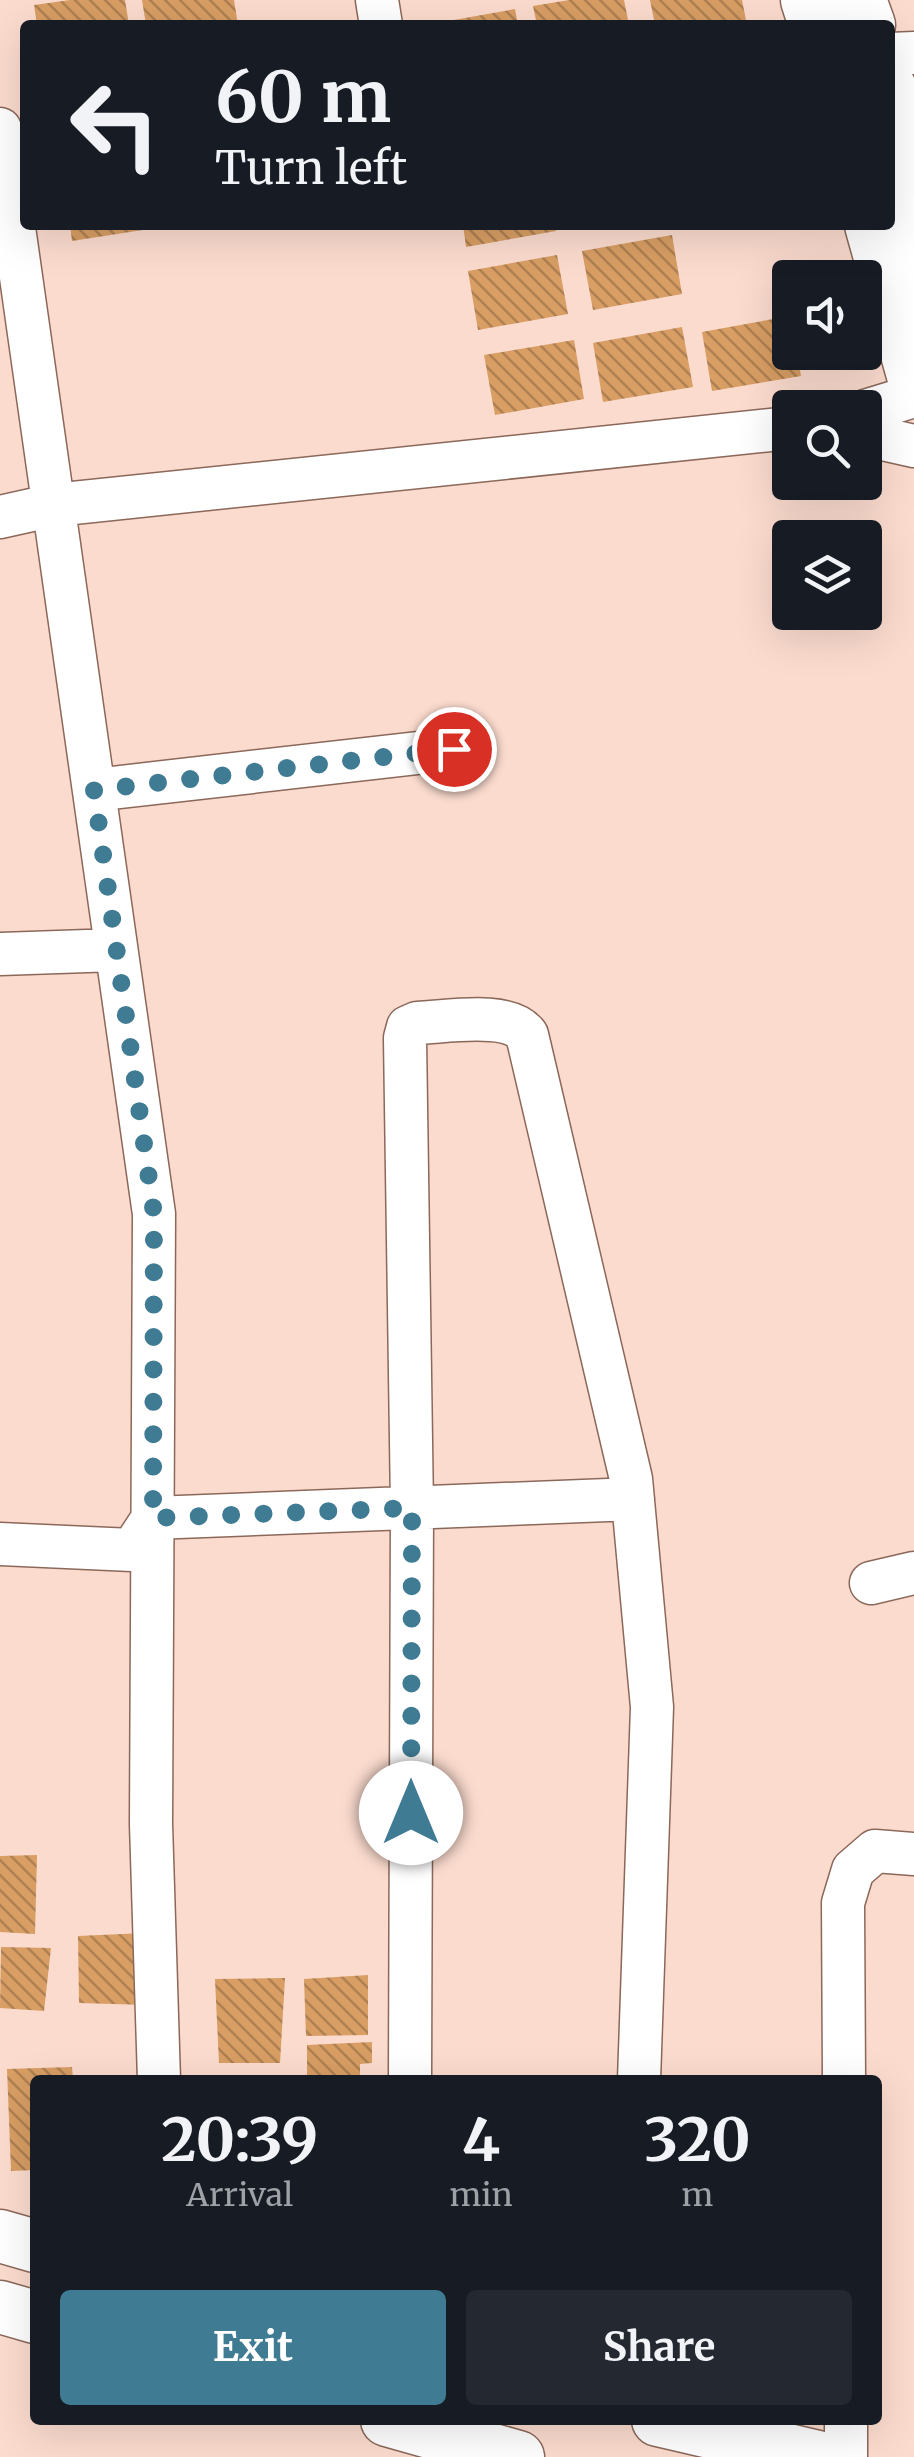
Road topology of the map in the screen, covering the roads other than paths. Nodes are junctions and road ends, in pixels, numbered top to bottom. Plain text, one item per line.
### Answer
1 (895, 104) edge
2 (0, 129) edge
3 (914, 167) edge
4 (895, 199) edge
5 (11, 202) edge
6 (872, 230) edge
7 (914, 263) edge
8 (914, 379) edge
9 (914, 396) edge
10 (882, 406) edge
11 (772, 430) edge
12 (882, 439) edge
13 (914, 446) edge
14 (54, 505) junction
15 (0, 517) edge
16 (454, 749) dead end
17 (94, 790) junction
18 (116, 950) junction
19 (0, 954) edge
20 (633, 1499) junction
21 (412, 1508) junction
22 (153, 1518) junction
23 (0, 1544) edge
24 (914, 1574) edge
25 (871, 1584) dead end
26 (914, 1854) edge
27 (159, 2075) edge
28 (410, 2075) edge
29 (639, 2075) edge
30 (844, 2075) edge
31 (0, 2236) edge
32 (30, 2245) edge
33 (0, 2306) edge
34 (30, 2315) edge
35 (406, 2425) edge
36 (680, 2425) edge
37 (846, 2425) edge
38 (518, 2457) edge
39 (818, 2457) edge
40 (846, 2457) edge

1 - 3 main road
2 - 5 street
4 - 7 street
5 - 14 street
6 - 8 main road
9 - 10 street
11 - 14 street
12 - 13 street
14 - 15 street
14 - 17 street
16 - 17 street
17 - 18 street
18 - 19 street
18 - 22 street
20 - 21 street
20 - 21 street
20 - 29 street
21 - 22 street
21 - 28 street
22 - 23 street
22 - 27 street
24 - 25 street
26 - 30 street
31 - 32 main road
33 - 34 main road
35 - 38 main road
36 - 39 main road
37 - 40 street

